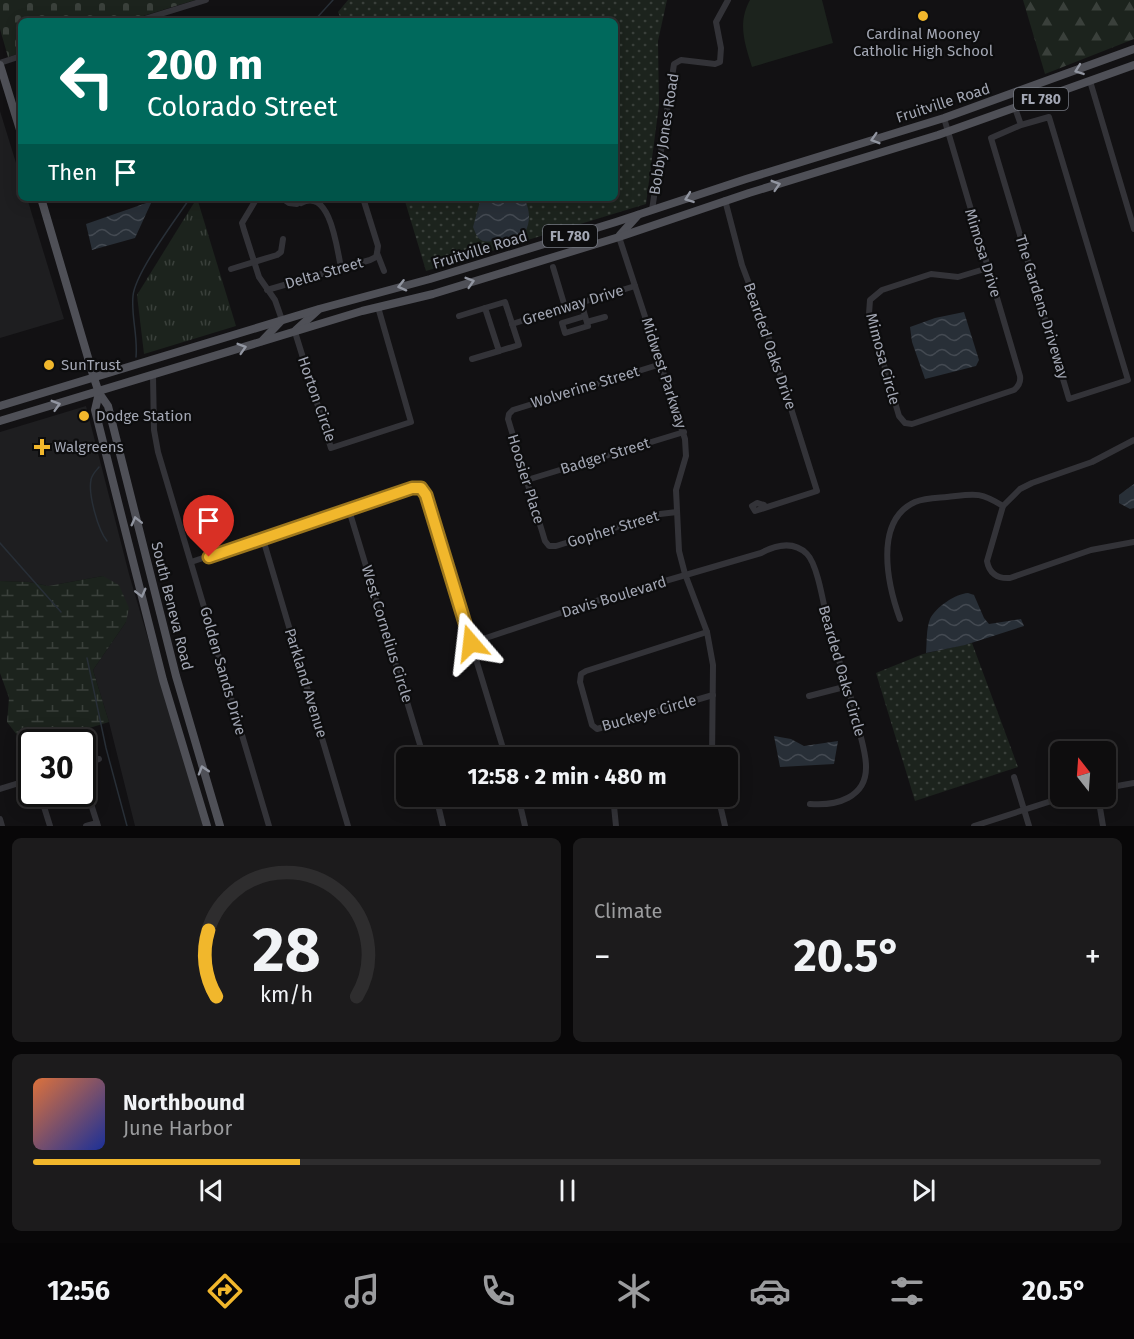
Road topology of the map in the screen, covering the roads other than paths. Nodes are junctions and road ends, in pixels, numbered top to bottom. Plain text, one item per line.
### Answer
1 (206, 0) edge
2 (728, 0) edge
3 (148, 18) edge
4 (1134, 49) edge
5 (18, 57) edge
6 (0, 64) edge
7 (1134, 65) edge
8 (1090, 81) junction
9 (1015, 108) junction
10 (944, 118) junction
11 (933, 121) junction
12 (18, 123) edge
13 (1021, 125) junction
14 (948, 132) junction
15 (938, 135) junction
16 (725, 200) junction
17 (42, 201) edge
18 (255, 201) edge
19 (317, 201) edge
20 (364, 201) edge
21 (652, 210) junction
22 (639, 214) junction
23 (1134, 229) edge
24 (619, 237) junction
25 (283, 239) dead end
26 (377, 253) junction
27 (254, 262) junction
28 (553, 267) dead end
29 (341, 268) junction
30 (988, 268) junction
31 (231, 269) dead end
32 (384, 271) dead end
33 (635, 286) junction
34 (267, 290) junction
35 (581, 302) junction
36 (378, 307) junction
37 (565, 307) junction
38 (485, 308) junction
39 (319, 309) junction
40 (459, 316) dead end
41 (605, 317) dead end
42 (282, 320) junction
43 (512, 324) junction
44 (295, 332) junction
45 (261, 342) junction
46 (499, 351) junction
47 (472, 359) dead end
48 (661, 364) junction
49 (153, 375) junction
50 (94, 378) junction
51 (1017, 387) joint
52 (99, 393) junction
53 (0, 406) edge
54 (511, 412) joint
55 (0, 422) edge
56 (684, 432) junction
57 (1134, 440) edge
58 (527, 480) junction
59 (1003, 506) junction
60 (764, 508) dead end
61 (349, 510) junction
62 (677, 512) junction
63 (263, 539) junction
64 (1134, 542) edge
65 (549, 546) joint
66 (758, 554) joint
67 (191, 562) junction
68 (685, 574) junction
69 (900, 619) dead end
70 (707, 632) junction
71 (471, 643) junction
72 (848, 686) junction
73 (713, 695) junction
74 (809, 696) dead end
75 (421, 747) edge
76 (503, 747) edge
77 (712, 747) edge
78 (99, 759) dead end
79 (96, 760) edge
80 (1014, 777) dead end
81 (18, 783) edge
82 (1134, 783) edge
83 (1116, 786) edge
84 (0, 789) edge
85 (1050, 801) edge
86 (810, 804) dead end
87 (44, 807) edge
88 (92, 807) edge
89 (439, 807) edge
90 (521, 807) edge
91 (614, 807) edge
92 (721, 807) edge
93 (1100, 807) edge
94 (1024, 810) junction
95 (0, 819) edge
96 (97, 824) edge
97 (2, 826) edge
98 (50, 826) edge
99 (86, 826) edge
100 (207, 826) edge
101 (220, 826) edge
102 (269, 826) edge
103 (348, 826) edge
104 (443, 826) edge
105 (525, 826) edge
106 (616, 826) edge
107 (725, 826) edge
108 (975, 826) edge
109 (1029, 826) edge
110 (1103, 826) edge

1 - 3 street
2 - 21 street, Bobby Jones Road
4 -> 10 main road, Fruitville Road / FL 780
5 - 6 street
6 - 12 main road
7 - 8 main road, Fruitville Road / FL 780
8 - 9 main road, Fruitville Road / FL 780
8 - 23 street
9 - 13 street
9 - 14 main road, Fruitville Road / FL 780
10 - 11 main road, Fruitville Road / FL 780
10 - 14 street, Mimosa Drive
11 - 15 street
11 -> 21 main road, Fruitville Road / FL 780
13 - 13 street, The Gardens Driveway
14 - 15 main road, Fruitville Road / FL 780
14 - 30 street, Mimosa Drive
16 -> 15 main road, Fruitville Road / FL 780
16 - 24 main road, Fruitville Road / FL 780
16 - 60 street, Bearded Oaks Drive
17 - 50 main road, South Beneva Road
18 - 27 street
19 - 29 street
20 - 26 street
21 - 22 main road, Fruitville Road / FL 780
22 - 24 main road
22 -> 39 main road, Fruitville Road / FL 780
24 - 33 street, Midwest Parkway
36 -> 24 main road, Fruitville Road / FL 780
25 - 27 street
26 - 29 street, Delta Street
26 - 32 street
27 - 31 street
27 - 34 street
28 - 37 street
29 - 34 street, Delta Street
30 - 51 street, Mimosa Drive
30 - 51 street, Mimosa Circle
33 - 35 street, Greenway Drive
33 - 48 street, Midwest Parkway
34 - 42 street
35 - 37 street, Greenway Drive
35 - 41 street
36 - 44 main road, Fruitville Road / FL 780
36 - 44 street, Horton Circle
37 - 43 street, Greenway Drive
38 - 40 street
38 - 43 street
38 - 46 street
39 - 42 main road, Fruitville Road / FL 780
39 - 44 main road
42 - 45 main road
42 - 50 main road, Fruitville Road / FL 780
43 - 46 street
44 - 45 main road, Fruitville Road / FL 780
49 -> 45 main road, Fruitville Road / FL 780
46 - 47 street
48 - 54 street, Wolverine Street
48 - 56 street, Midwest Parkway
49 - 52 main road, Fruitville Road / FL 780
49 - 67 street, Golden Sands Drive
50 - 52 main road, South Beneva Road
50 - 53 main road, Fruitville Road / FL 780
55 -> 52 main road, Fruitville Road / FL 780
52 -> 100 main road, South Beneva Road
101 -> 52 main road, South Beneva Road
54 - 58 street, Hoosier Place
56 - 58 street, Badger Street
56 - 62 street, Midwest Parkway
57 - 59 street
58 - 65 street, Hoosier Place
59 - 64 street
59 - 69 street
61 - 63 street
61 - 71 street
61 - 75 street, West Cornelius Circle
62 - 65 street, Gopher Street
62 - 68 street, Midwest Parkway
63 - 67 street
63 - 103 street, Parkland Avenue
66 - 68 street, Davis Boulevard
66 - 72 street, Bearded Oaks Circle
67 - 102 street, Golden Sands Drive
68 - 70 street, Midwest Parkway
68 - 71 street, Davis Boulevard
70 - 73 street, Midwest Parkway
70 - 73 street, Buckeye Circle
71 - 76 street
72 - 74 street
72 - 86 street, Bearded Oaks Circle
73 - 77 street, Midwest Parkway
78 - 79 street
80 - 94 street
81 - 84 street
82 - 83 street
85 - 94 street
87 - 98 street
88 - 96 street
89 - 104 street
90 - 105 street
91 - 106 street
92 - 107 street
93 - 110 street
94 - 108 street
94 - 109 street
95 - 97 street
96 - 99 street

